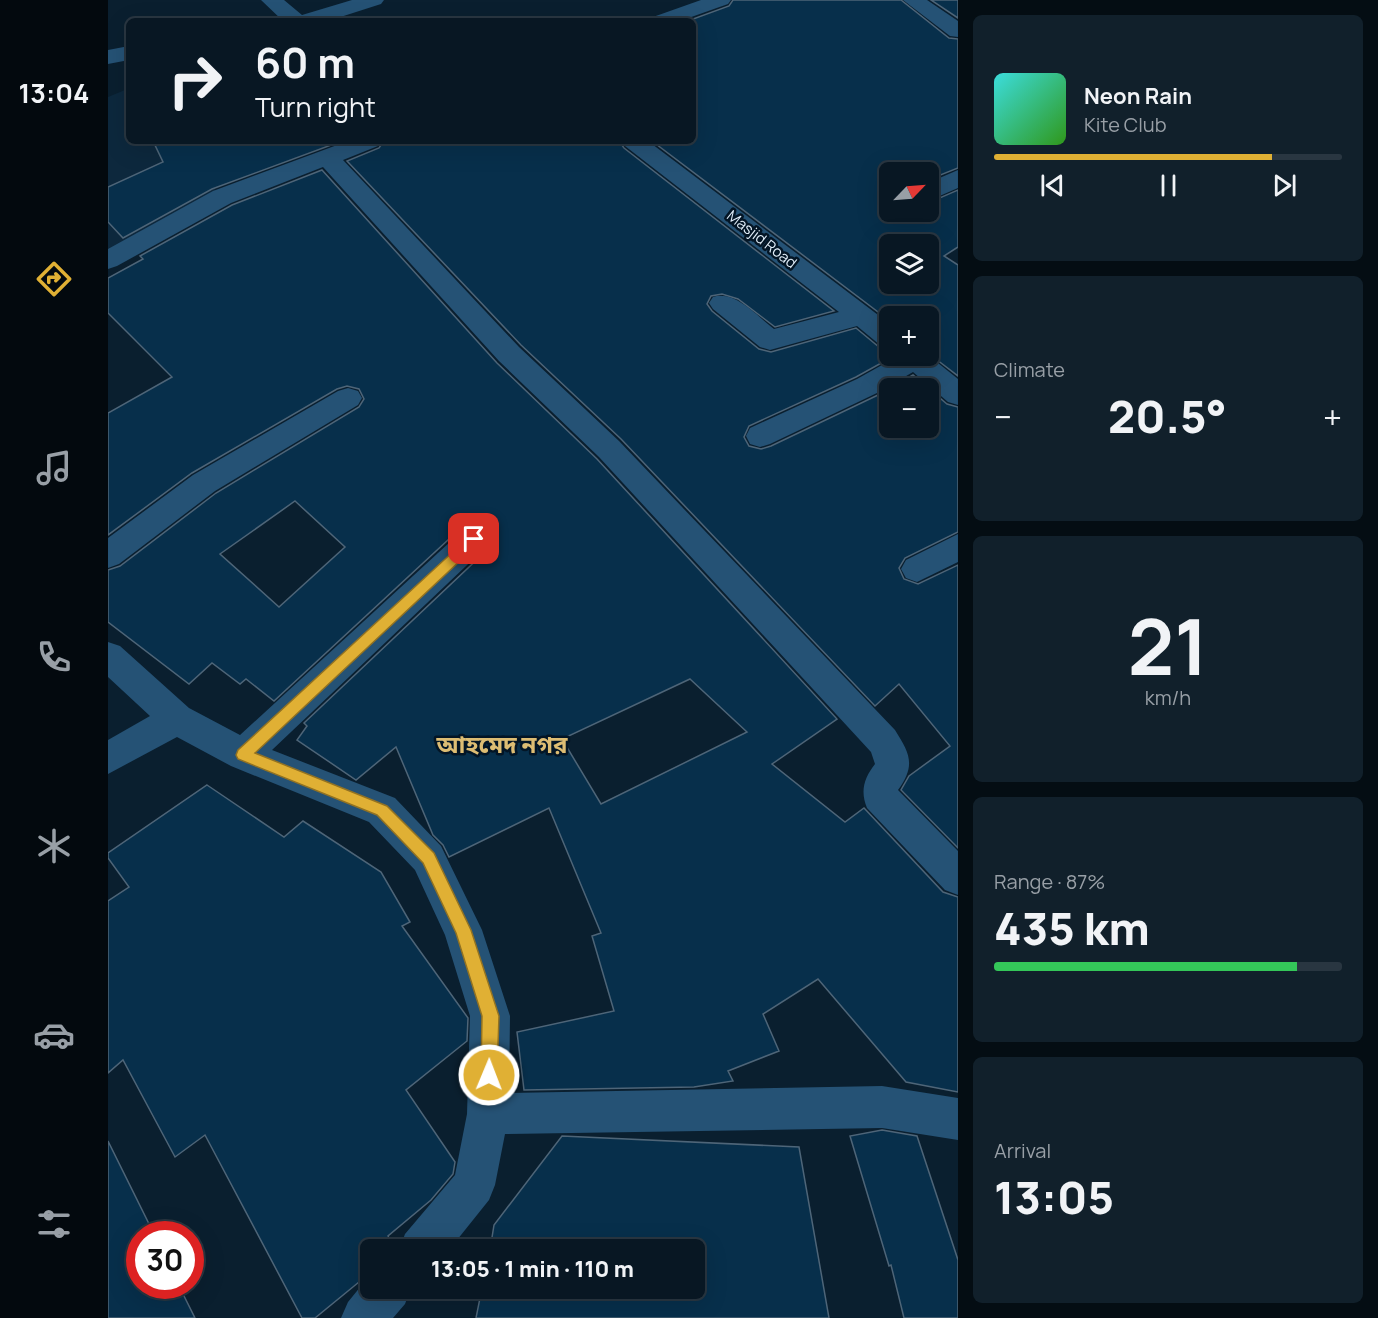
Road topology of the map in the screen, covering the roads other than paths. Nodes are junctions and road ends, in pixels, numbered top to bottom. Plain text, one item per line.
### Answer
1 (271, 0) edge
2 (374, 0) edge
3 (721, 0) edge
4 (913, 0) edge
5 (958, 6) edge
6 (933, 14) junction
7 (292, 18) edge
8 (316, 18) edge
9 (669, 18) edge
10 (958, 31) edge
11 (126, 54) edge
12 (108, 57) edge
13 (363, 144) edge
14 (637, 144) edge
15 (328, 158) junction
16 (958, 178) edge
17 (939, 188) edge
18 (108, 260) edge
19 (722, 303) dead end
20 (861, 316) junction
21 (879, 330) edge
22 (899, 366) edge
23 (924, 366) edge
24 (958, 395) edge
25 (348, 398) dead end
26 (760, 436) dead end
27 (474, 539) dead end
28 (958, 547) edge
29 (108, 555) edge
30 (917, 569) dead end
31 (108, 656) edge
32 (177, 719) junction
33 (243, 755) junction
34 (108, 758) edge
35 (958, 877) edge
36 (488, 1114) junction
37 (958, 1119) edge
38 (430, 1239) edge
39 (380, 1299) edge
40 (364, 1318) edge

1 - 7 street
2 - 8 street
3 - 9 street
4 - 6 street
5 - 6 street
6 - 10 street
11 - 12 street
13 - 15 street
14 - 20 street, Masjid Road
15 - 18 street
15 - 35 street
16 - 17 street
19 - 20 street
20 - 21 street, Masjid Road
22 - 26 street
23 - 24 street
25 - 29 street
27 - 33 street
28 - 30 street
31 - 32 street
32 - 33 street
32 - 34 street
33 - 36 street
36 - 37 street
36 - 38 street
39 - 40 street

